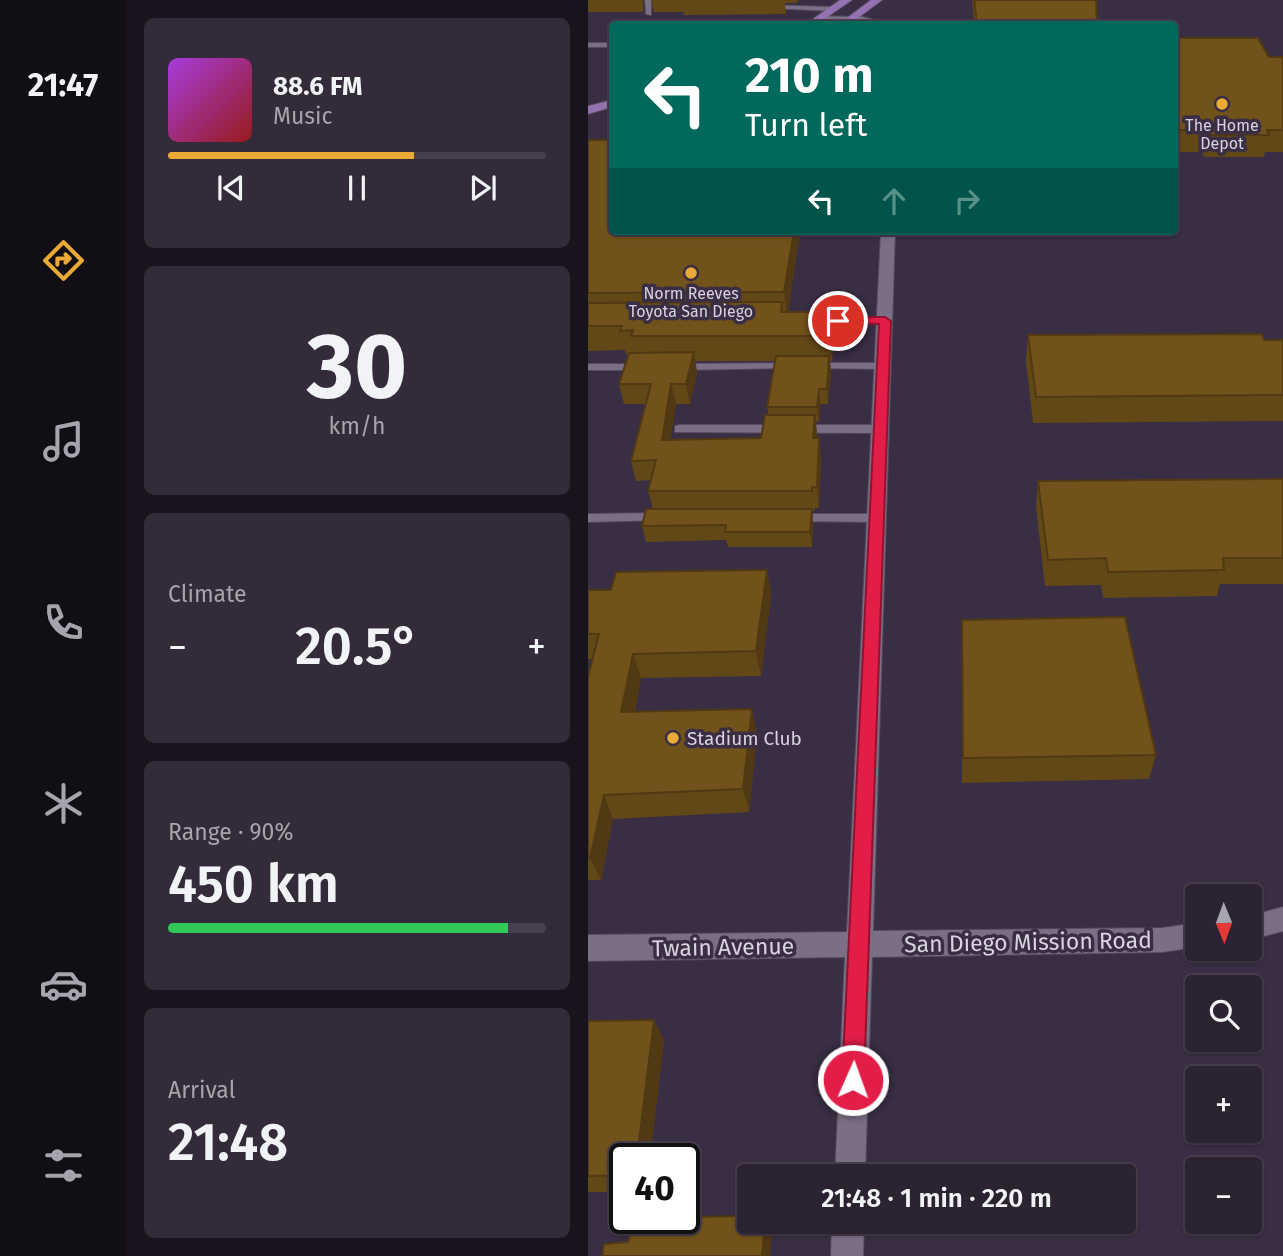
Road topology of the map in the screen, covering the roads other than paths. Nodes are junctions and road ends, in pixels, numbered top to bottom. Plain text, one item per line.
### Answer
1 (648, 0) edge
2 (847, 0) edge
3 (877, 0) edge
4 (813, 4) edge
5 (762, 6) dead end
6 (834, 9) junction
7 (649, 15) dead end
8 (816, 21) edge
9 (849, 21) edge
10 (588, 46) edge
11 (609, 46) edge
12 (609, 105) edge
13 (588, 110) edge
14 (888, 235) edge
15 (808, 321) edge
16 (885, 321) junction
17 (883, 366) junction
18 (588, 367) edge
19 (655, 367) edge
20 (669, 367) edge
21 (679, 429) dead end
22 (880, 429) junction
23 (676, 517) edge
24 (785, 517) edge
25 (588, 518) edge
26 (876, 518) junction
27 (1283, 919) edge
28 (1262, 925) edge
29 (1185, 937) edge
30 (858, 945) junction
31 (588, 948) edge
32 (850, 1164) edge
33 (848, 1234) edge
34 (847, 1256) edge

1 - 7 lane
2 - 6 main road
3 - 9 main road
4 - 5 lane
4 - 6 lane
6 - 8 main road
10 - 11 lane
12 - 13 main road
14 - 16 street
15 - 16 lane
16 - 17 street
17 - 20 lane
17 - 22 street
18 - 19 lane
21 - 22 lane
22 - 26 street
23 - 25 lane
24 - 26 lane
26 - 30 street
27 - 28 street
29 - 30 street, San Diego Mission Road
30 - 31 street, Twain Avenue
30 - 32 street
33 - 34 street

